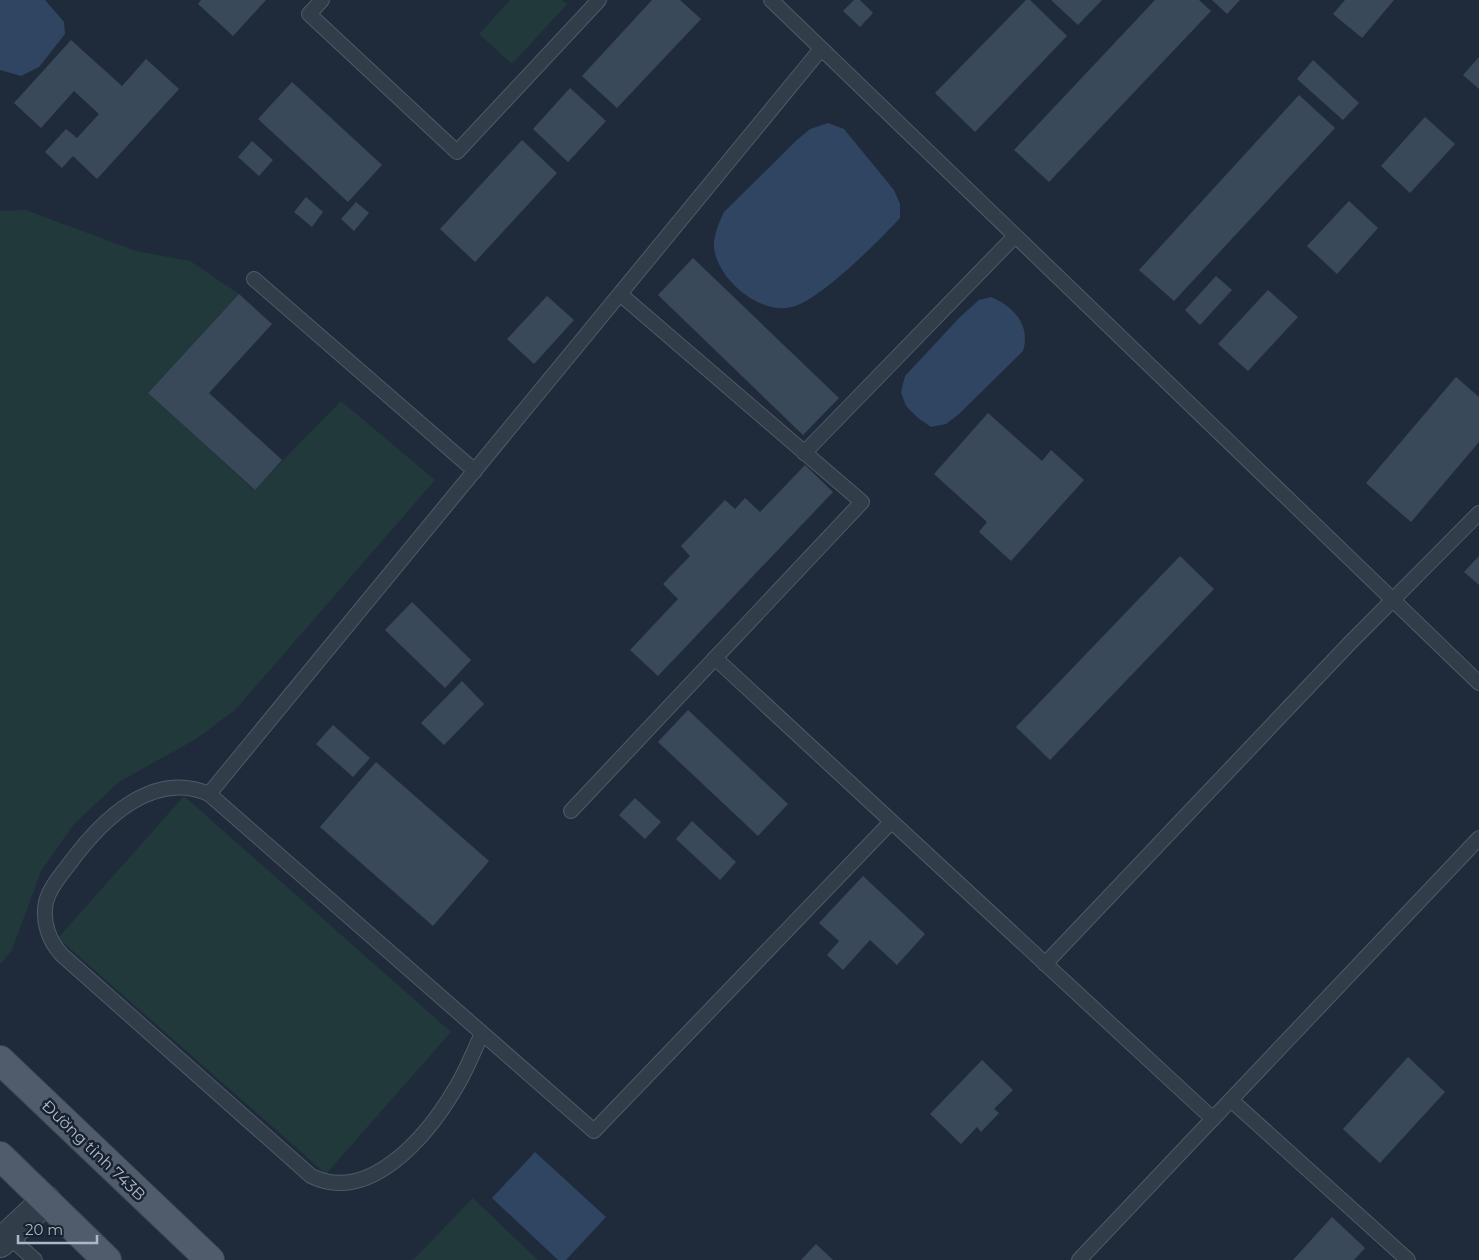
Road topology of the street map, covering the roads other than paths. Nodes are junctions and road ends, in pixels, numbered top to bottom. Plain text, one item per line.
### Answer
1 (322, 0) edge
2 (599, 0) edge
3 (771, 0) edge
4 (821, 49) junction
5 (1014, 236) junction
6 (254, 279) dead end
7 (620, 294) junction
8 (804, 452) junction
9 (475, 471) junction
10 (1479, 513) edge
11 (1393, 600) junction
12 (714, 658) junction
13 (1479, 683) edge
14 (209, 794) junction
15 (571, 811) dead end
16 (891, 822) junction
17 (1479, 838) edge
18 (1045, 964) junction
19 (482, 1034) junction
20 (0, 1060) edge
21 (1231, 1100) junction
22 (1213, 1119) junction
23 (0, 1156) edge
24 (46, 1200) junction
25 (4, 1239) edge
26 (35, 1260) edge
27 (107, 1260) edge
28 (210, 1260) edge
29 (1079, 1260) edge
30 (1408, 1260) edge

1 - 2 lane
3 - 4 lane
4 - 5 lane
4 - 7 lane
5 - 8 lane
5 - 11 lane
6 - 9 lane
7 - 8 lane
7 - 9 lane
8 - 12 lane
9 - 14 lane
10 - 11 lane
11 - 13 lane
11 - 18 lane
12 - 15 lane
12 - 16 lane
14 - 19 lane
14 - 19 lane
16 - 18 lane
16 - 19 lane
17 - 21 lane
18 - 22 lane
20 - 28 main road, Đường tỉnh 743B
21 - 22 lane
21 - 30 lane
22 - 29 lane
23 - 24 main road
24 - 25 street
24 - 27 main road
25 - 26 lane

